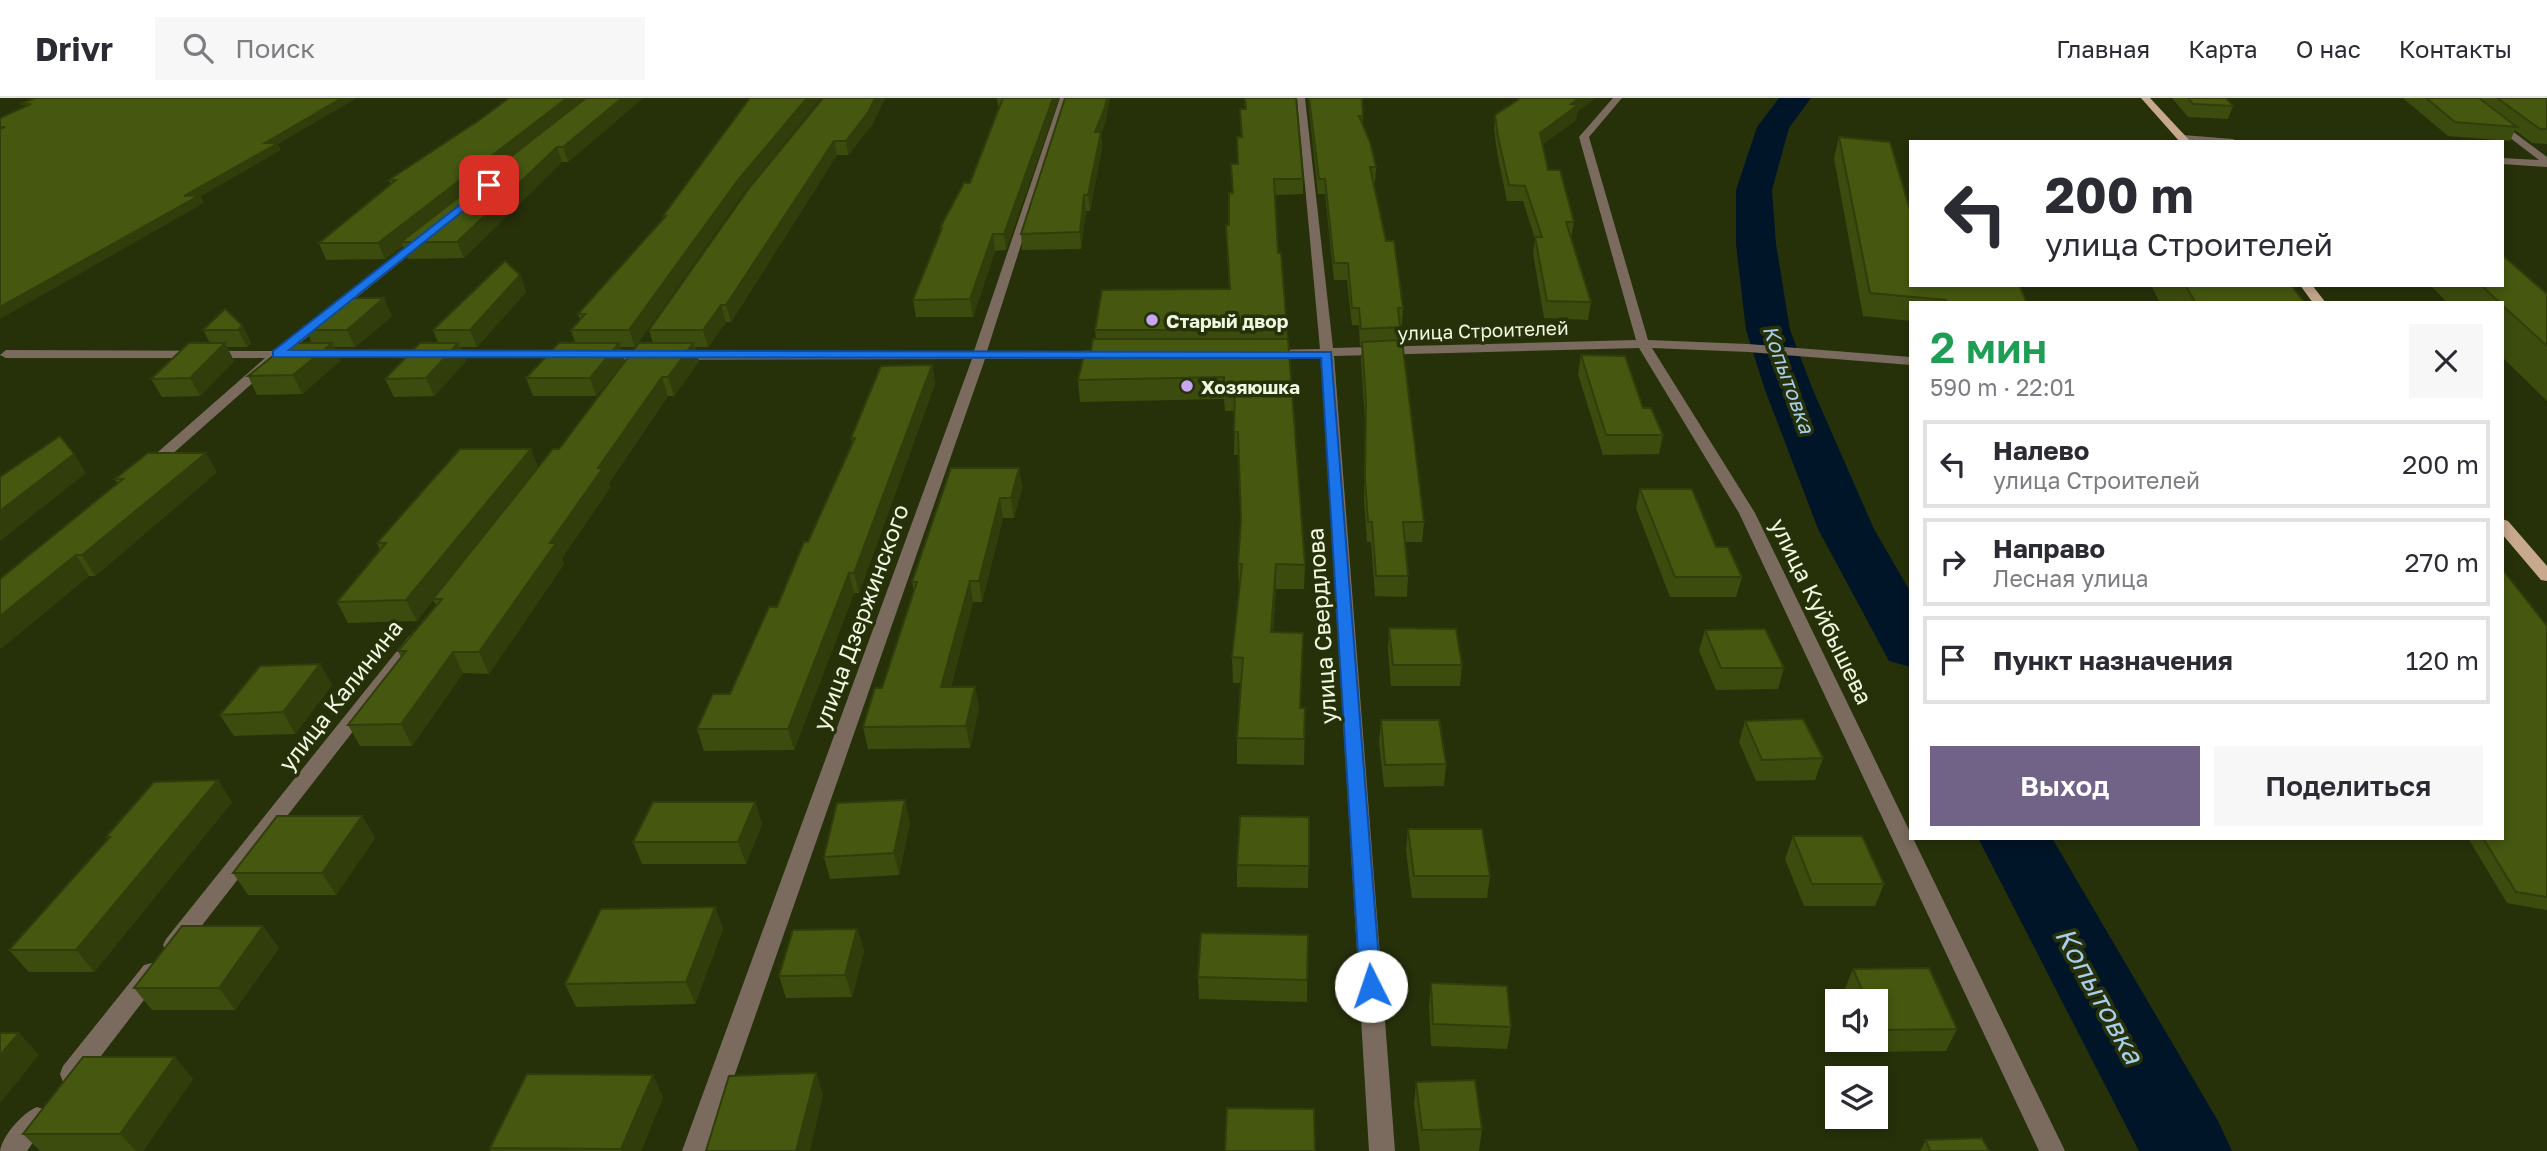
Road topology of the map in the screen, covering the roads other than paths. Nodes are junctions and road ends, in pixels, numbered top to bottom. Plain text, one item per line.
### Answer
1 (1064, 98) edge
2 (1301, 98) edge
3 (1618, 98) edge
4 (2145, 98) edge
5 (2462, 98) edge
6 (2185, 140) edge
7 (2504, 161) edge
8 (2547, 163) edge
9 (431, 232) edge
10 (2308, 287) edge
11 (2318, 301) edge
12 (654, 333) edge
13 (1643, 344) junction
14 (6, 354) dead end
15 (278, 354) junction
16 (980, 354) junction
17 (1247, 354) edge
18 (1327, 354) junction
19 (1120, 355) edge
20 (638, 356) junction
21 (1909, 361) edge
22 (622, 377) edge
23 (133, 481) edge
24 (2504, 526) edge
25 (2547, 576) edge
26 (430, 621) edge
27 (62, 1086) edge
28 (46, 1108) edge
29 (11, 1151) edge
30 (695, 1151) edge
31 (1382, 1151) edge
32 (2052, 1151) edge

1 - 16 street, улица Дзержинского
2 - 18 street, улица Свердлова
3 - 13 street, улица Куйбышева
4 - 6 main road
5 - 8 street
7 - 8 street
9 - 15 street
10 - 11 main road
12 - 20 street
13 - 18 street, улица Строителей
13 - 21 street, улица Строителей
13 - 32 street, улица Куйбышева
14 - 15 street
15 - 20 street
15 - 23 street
16 - 19 street
16 - 20 street
16 - 30 street, улица Дзержинского
17 - 18 street, улица Строителей
18 - 31 street, улица Свердлова
20 - 22 street
24 - 25 main road
26 - 27 street, улица Калинина
28 - 29 street

